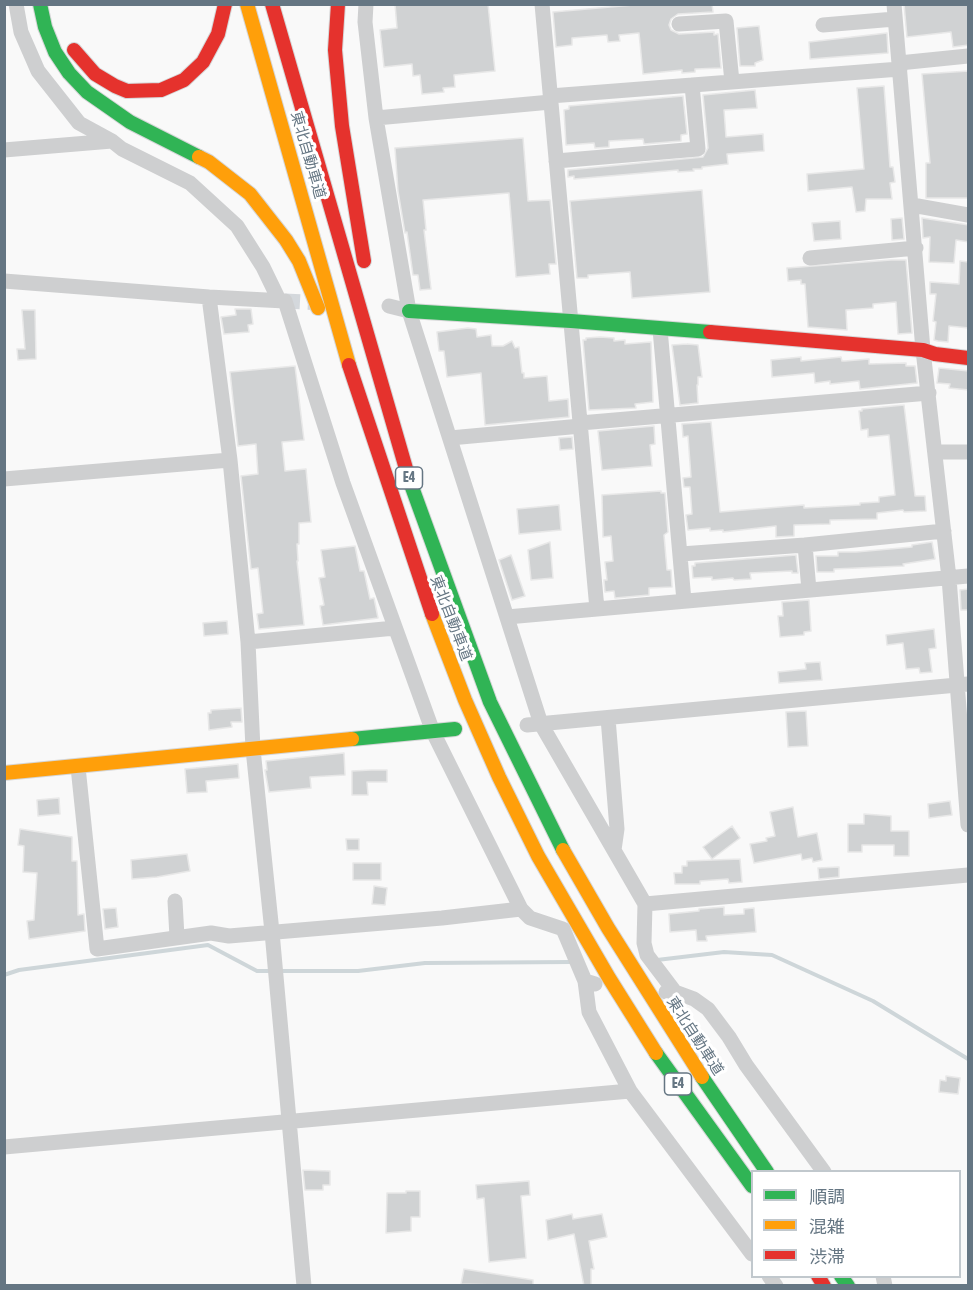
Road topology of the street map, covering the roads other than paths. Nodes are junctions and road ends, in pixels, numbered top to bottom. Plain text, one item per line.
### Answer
1 (16, 4) edge
2 (40, 4) edge
3 (225, 4) edge
4 (247, 4) edge
5 (272, 4) edge
6 (338, 4) edge
7 (366, 4) edge
8 (542, 4) edge
9 (895, 12) edge
10 (679, 24) dead end
11 (823, 25) dead end
12 (65, 36) dead end
13 (969, 56) edge
14 (899, 66) junction
15 (732, 82) junction
16 (692, 85) junction
17 (551, 99) junction
18 (376, 118) junction
19 (112, 141) junction
20 (4, 150) edge
21 (556, 161) junction
22 (912, 205) junction
23 (969, 215) edge
24 (916, 248) junction
25 (810, 258) dead end
26 (368, 278) dead end
27 (4, 281) edge
28 (209, 297) junction
29 (279, 300) junction
30 (389, 306) dead end
31 (409, 310) junction
32 (572, 321) junction
33 (660, 329) junction
34 (384, 344) dead end
35 (923, 350) junction
36 (969, 358) edge
37 (929, 393) junction
38 (668, 416) junction
39 (581, 425) junction
40 (450, 438) junction
41 (936, 452) junction
42 (969, 452) edge
43 (230, 460) junction
44 (4, 479) edge
45 (944, 531) junction
46 (805, 545) junction
47 (681, 554) junction
48 (969, 576) edge
49 (949, 578) junction
50 (809, 590) junction
51 (684, 601) junction
52 (452, 603) junction
53 (428, 605) junction
54 (597, 609) junction
55 (507, 617) junction
56 (395, 628) junction
57 (248, 642) junction
58 (963, 685) edge
59 (608, 718) junction
60 (534, 724) junction
61 (455, 729) dead end
62 (433, 732) junction
63 (253, 749) junction
64 (78, 767) junction
65 (4, 773) edge
66 (969, 825) edge
67 (614, 850) junction
68 (969, 875) edge
69 (175, 901) dead end
70 (645, 904) junction
71 (521, 909) junction
72 (272, 932) junction
73 (177, 937) junction
74 (596, 981) junction
75 (630, 1091) junction
76 (288, 1122) junction
77 (4, 1147) edge
78 (766, 1170) edge
79 (823, 1170) edge
80 (751, 1183) edge
81 (751, 1251) edge
82 (304, 1286) edge

1 - 19 street
2 - 53 main road
3 - 12 main road
4 - 53 main road, 東北自動車道 / E4
5 - 52 main road, 東北自動車道 / E4
6 - 26 main road
7 - 18 street
8 - 17 street
9 - 11 street
9 - 14 street
10 - 15 street
13 - 14 street
14 - 15 street
14 - 22 street
15 - 16 street
16 - 17 street
16 - 21 street
17 - 18 street
17 - 21 street
18 - 31 street
19 - 20 street
19 - 29 street
21 - 32 street
22 - 23 street
22 - 24 street
24 - 25 street
24 - 35 street
27 - 28 street
28 - 29 street
28 - 43 street
29 - 56 street
30 - 31 street
31 - 32 main road
31 - 40 street
32 - 33 main road
32 - 39 street
33 - 35 main road
33 - 38 street
34 - 52 main road
35 - 36 main road
35 - 37 street
37 - 38 street
37 - 41 street
38 - 39 street
38 - 47 street
39 - 40 street
39 - 54 street
40 - 55 street
41 - 42 street
41 - 45 street
43 - 44 street
43 - 57 street
45 - 46 street
45 - 49 street
46 - 47 street
46 - 50 street
47 - 51 street
48 - 49 street
49 - 50 street
49 - 58 street
50 - 51 street
51 - 54 street
52 - 78 main road, 東北自動車道 / E4
53 - 74 main road, 東北自動車道 / E4
54 - 55 street
55 - 60 street
56 - 57 street
56 - 62 street
57 - 63 street
58 - 59 street
58 - 66 street
59 - 60 street
59 - 67 street
60 - 67 street
61 - 62 main road
62 - 63 main road
62 - 71 street
63 - 64 main road
63 - 72 street
64 - 65 main road
64 - 73 street
67 - 70 street
68 - 70 street
69 - 73 street
70 - 79 street
71 - 72 street
71 - 74 street
72 - 73 street
72 - 76 street
74 - 75 street
74 - 80 main road, 東北自動車道 / E4
75 - 76 street
75 - 81 street
76 - 77 street
76 - 82 street

